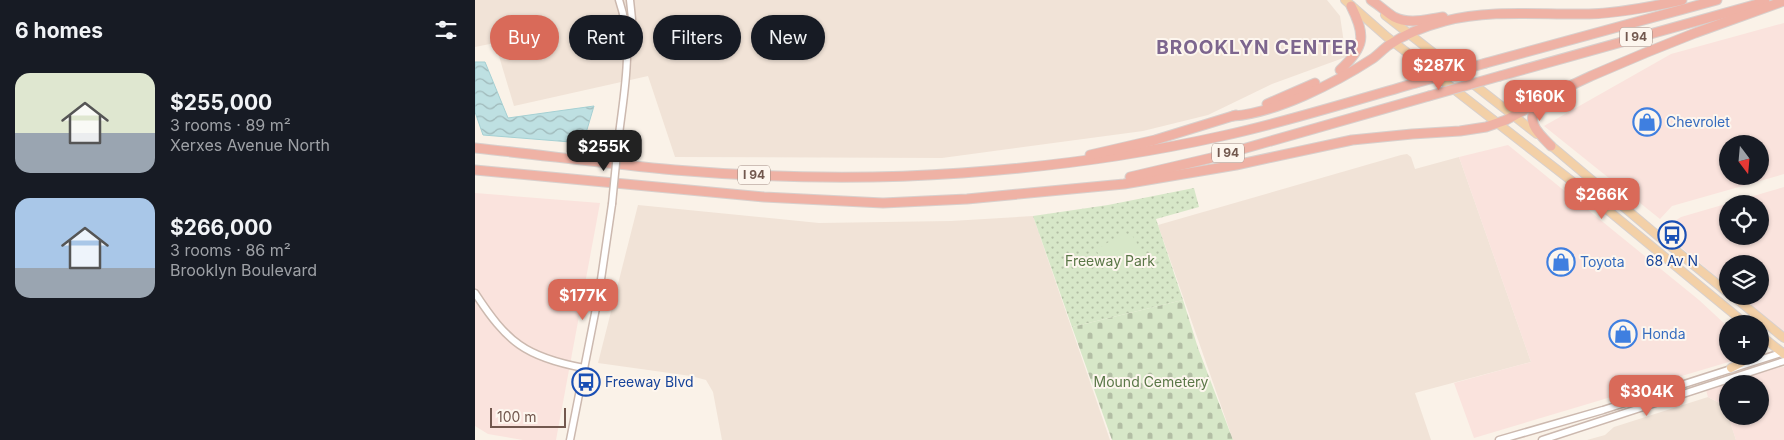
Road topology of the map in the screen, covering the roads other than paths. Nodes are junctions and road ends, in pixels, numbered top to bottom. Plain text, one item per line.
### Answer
1 (619, 0) edge
2 (630, 0) edge
3 (1369, 0) edge
4 (1682, 0) edge
5 (1717, 0) edge
6 (1772, 0) edge
7 (1784, 1) edge
8 (1348, 3) edge
9 (624, 15) edge
10 (630, 15) edge
11 (1518, 15) junction
12 (1409, 34) junction
13 (1390, 44) junction
14 (626, 60) edge
15 (1340, 70) junction
16 (1544, 99) junction
17 (1514, 115) junction
18 (1233, 116) junction
19 (1498, 123) junction
20 (1551, 146) junction
21 (475, 148) edge
22 (1033, 167) junction
23 (475, 170) edge
24 (1023, 194) junction
25 (1719, 286) edge
26 (475, 293) edge
27 (1744, 305) edge
28 (1729, 310) junction
29 (1733, 315) edge
30 (1735, 315) edge
31 (1784, 338) edge
32 (1769, 342) edge
33 (1784, 355) edge
34 (1737, 365) edge
35 (584, 368) junction
36 (1731, 368) junction
37 (570, 440) edge
38 (1499, 440) edge
39 (1542, 440) edge

1 - 9 street
2 - 10 street
3 - 11 highway
3 - 12 main road
4 - 11 highway
5 - 22 highway, I 94, bridge
6 - 24 highway, I 94, bridge
7 - 16 highway
8 - 13 main road
8 - 15 highway
11 - 12 highway
12 - 13 highway
12 - 17 main road
13 - 15 highway
13 - 18 highway
13 - 19 main road
14 - 35 street, bridge
15 - 18 highway
16 - 17 highway
16 - 20 highway
17 - 19 highway
17 - 20 main road
18 - 22 highway
19 - 24 highway
19 - 28 main road
20 - 25 main road
21 - 22 highway, I 94
23 - 24 highway, I 94
26 - 35 street
27 - 31 main road
28 - 29 main road
28 - 30 main road
32 - 33 main road
33 - 36 street
33 - 39 street
34 - 36 main road
35 - 37 street
36 - 38 street

